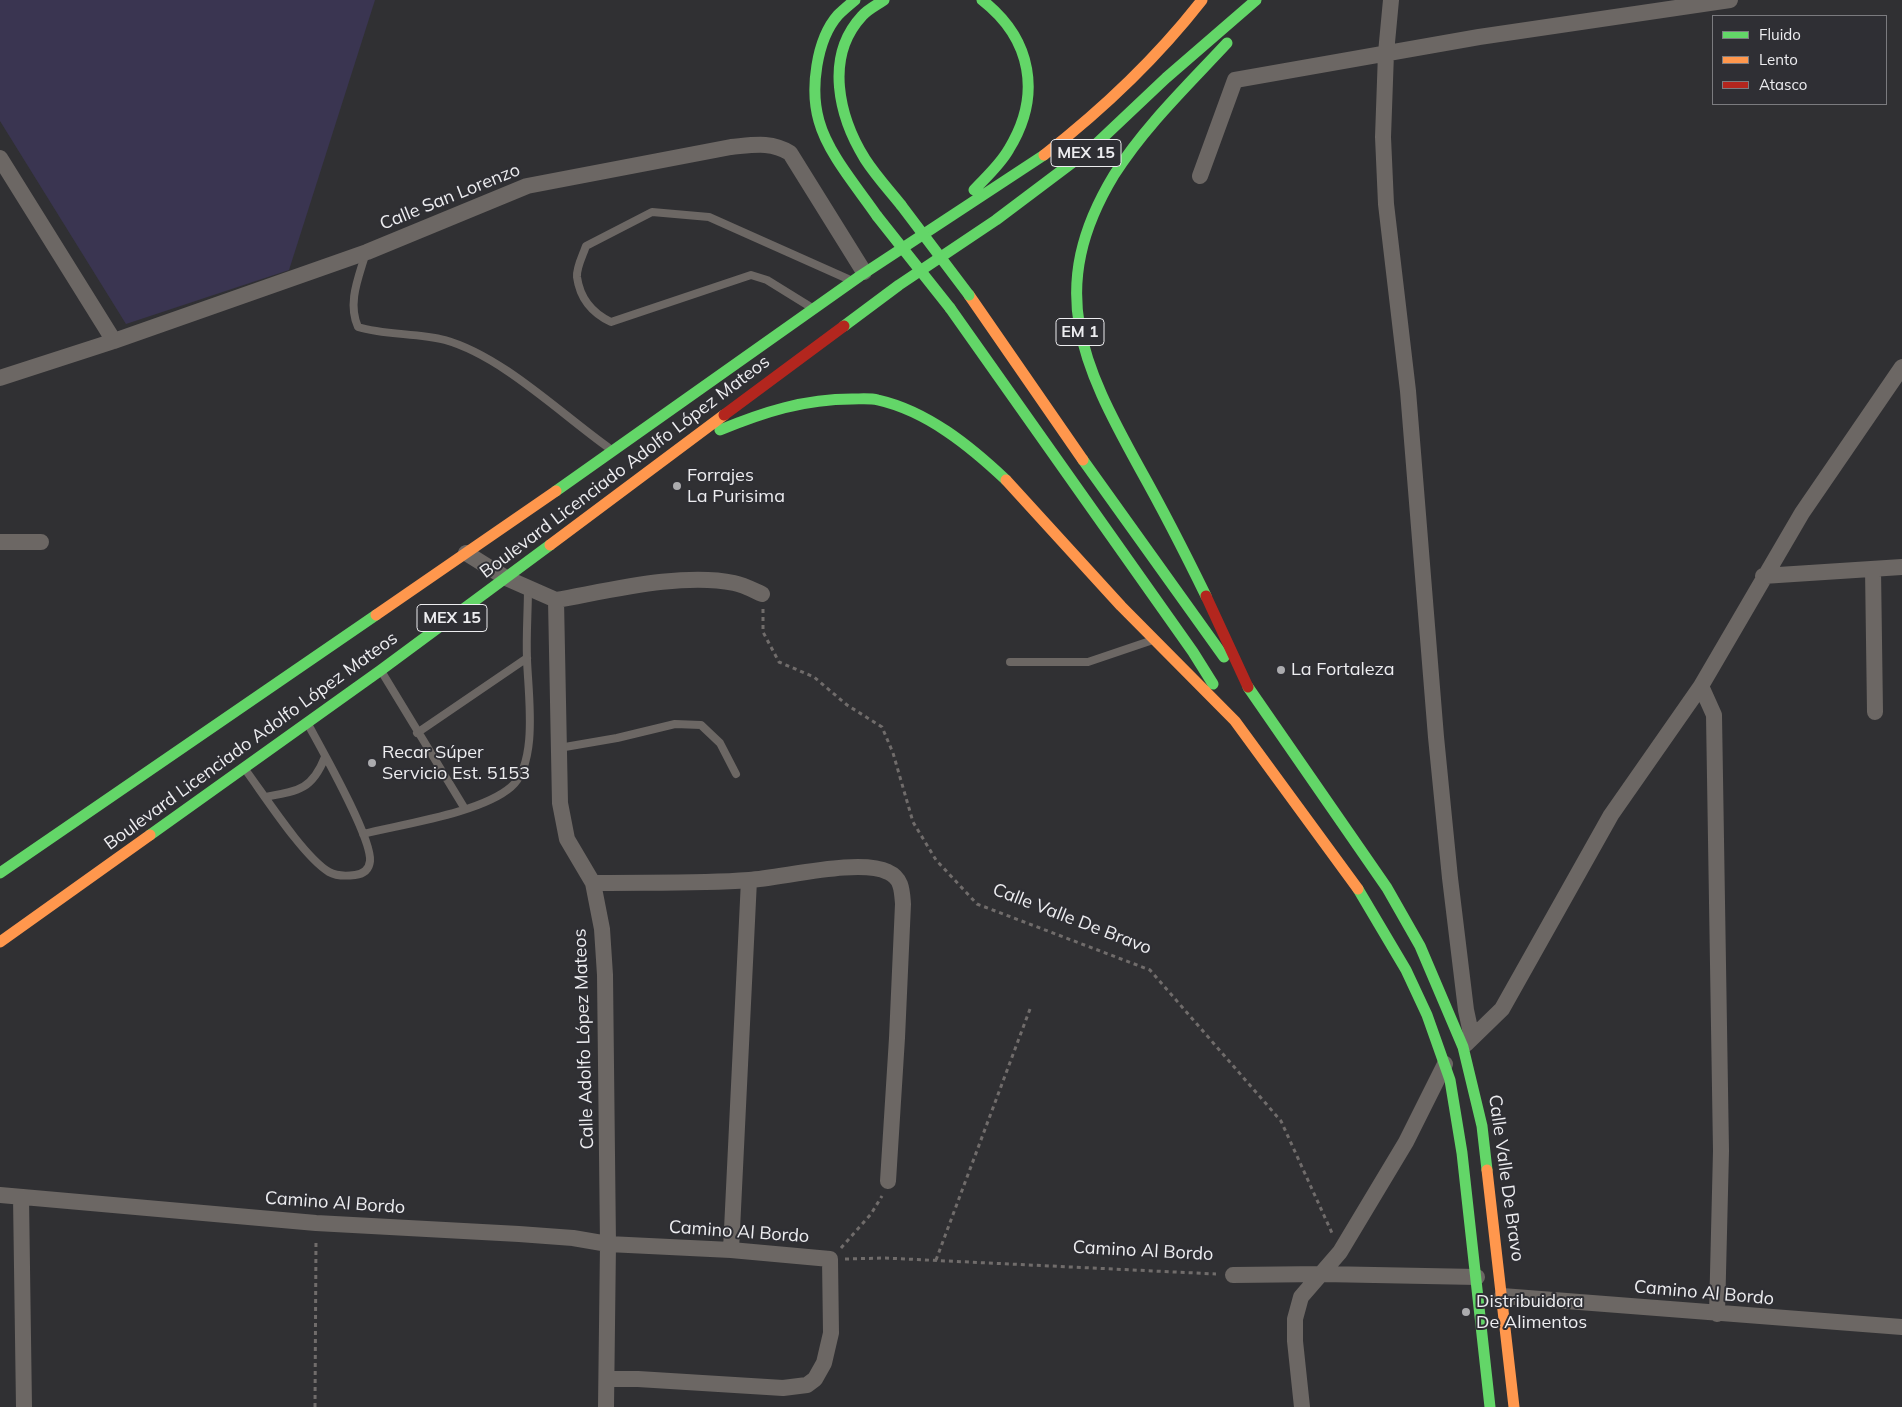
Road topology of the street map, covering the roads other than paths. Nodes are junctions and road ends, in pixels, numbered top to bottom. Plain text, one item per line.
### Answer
1 (856, 0) edge
2 (884, 0) edge
3 (982, 0) edge
4 (1202, 0) edge
5 (1256, 0) edge
6 (1261, 0) edge
7 (1391, 0) edge
8 (1730, 0) edge
9 (1386, 52) junction
10 (0, 158) edge
11 (1200, 176) dead end
12 (945, 221) junction
13 (367, 252) junction
14 (858, 277) junction
15 (814, 308) junction
16 (114, 341) junction
17 (1902, 367) edge
18 (0, 378) edge
19 (685, 444) junction
20 (613, 451) junction
21 (0, 542) edge
22 (41, 542) dead end
23 (466, 553) junction
24 (1902, 567) edge
25 (1873, 569) junction
26 (1763, 576) junction
27 (506, 578) junction
28 (528, 587) junction
29 (762, 594) road end
30 (556, 600) junction
31 (1154, 640) junction
32 (527, 658) junction
33 (1010, 662) dead end
34 (381, 670) junction
35 (1701, 686) junction
36 (1248, 687) junction
37 (1875, 712) dead end
38 (1235, 721) junction
39 (308, 722) junction
40 (417, 733) junction
41 (559, 748) junction
42 (325, 757) junction
43 (244, 769) junction
44 (736, 774) dead end
45 (265, 797) junction
46 (465, 809) junction
47 (364, 834) junction
48 (0, 873) edge
49 (749, 880) junction
50 (593, 883) junction
51 (0, 942) edge
52 (1468, 1043) junction
53 (1445, 1064) junction
54 (888, 1181) road end
55 (0, 1195) edge
56 (21, 1197) junction
57 (608, 1244) junction
58 (731, 1250) junction
59 (1323, 1274) junction
60 (1232, 1275) road end
61 (1477, 1277) junction
62 (1502, 1296) junction
63 (1717, 1314) junction
64 (1902, 1327) edge
65 (607, 1379) junction
66 (24, 1407) edge
67 (606, 1407) edge
68 (1302, 1407) edge
69 (1490, 1407) edge
70 (1514, 1407) edge

1 - 38 main road, bridge
2 - 36 main road, EM 1, bridge
3 - 12 main road
4 - 12 main road, Boulevard Licenciado Adolfo López Mateos / MEX 15
5 - 19 main road, Boulevard Licenciado Adolfo López Mateos / MEX 15
6 - 36 main road, EM 1
7 - 9 street
8 - 9 street
9 - 11 street
9 - 52 street
10 - 16 street
12 - 14 main road, Boulevard Licenciado Adolfo López Mateos / MEX 15
13 - 14 street, Calle San Lorenzo
13 - 16 street, Calle San Lorenzo
13 - 20 lane
14 - 15 main road, Boulevard Licenciado Adolfo López Mateos / MEX 15
14 - 15 lane
15 - 20 main road, Boulevard Licenciado Adolfo López Mateos / MEX 15
16 - 18 street, Calle San Lorenzo
17 - 26 street
19 - 27 main road, Boulevard Licenciado Adolfo López Mateos / MEX 15
19 - 31 main road
20 - 23 main road, Boulevard Licenciado Adolfo López Mateos / MEX 15
21 - 22 street
23 - 27 street
23 - 48 main road, Boulevard Licenciado Adolfo López Mateos / MEX 15
24 - 25 street
25 - 26 street
25 - 37 street
26 - 35 street
27 - 28 street
27 - 34 main road, Boulevard Licenciado Adolfo López Mateos / MEX 15
28 - 30 street
28 - 32 lane
29 - 30 street
30 - 41 street, Calle Adolfo López Mateos
31 - 33 lane
31 - 38 main road
32 - 40 lane
32 - 46 lane
34 - 39 main road, Boulevard Licenciado Adolfo López Mateos / MEX 15
34 - 40 lane
35 - 52 street
35 - 63 street
36 - 52 main road, Calle Valle De Bravo / EM 1
38 - 53 main road
39 - 42 lane
39 - 43 main road, Boulevard Licenciado Adolfo López Mateos / MEX 15
40 - 46 lane
41 - 44 lane
41 - 50 street, Calle Adolfo López Mateos
42 - 45 lane
42 - 47 lane
43 - 45 lane
43 - 51 main road, Boulevard Licenciado Adolfo López Mateos / MEX 15
45 - 47 lane
46 - 47 lane
49 - 50 street
49 - 54 street
49 - 58 street
50 - 57 street, Calle Adolfo López Mateos
52 - 62 main road, Calle Valle De Bravo / EM 1
53 - 59 street
53 - 61 main road
55 - 56 street, Camino Al Bordo
56 - 57 street, Camino Al Bordo
56 - 66 street
57 - 58 street, Camino Al Bordo
57 - 65 street, Calle Adolfo López Mateos
58 - 65 street, Camino Al Bordo
59 - 60 street, Camino Al Bordo
59 - 61 street, Camino Al Bordo
59 - 68 street
61 - 69 main road
62 - 63 street, Camino Al Bordo
62 - 70 main road, Calle Valle De Bravo / EM 1
63 - 64 street, Camino Al Bordo
65 - 67 street, Calle Adolfo López Mateos

